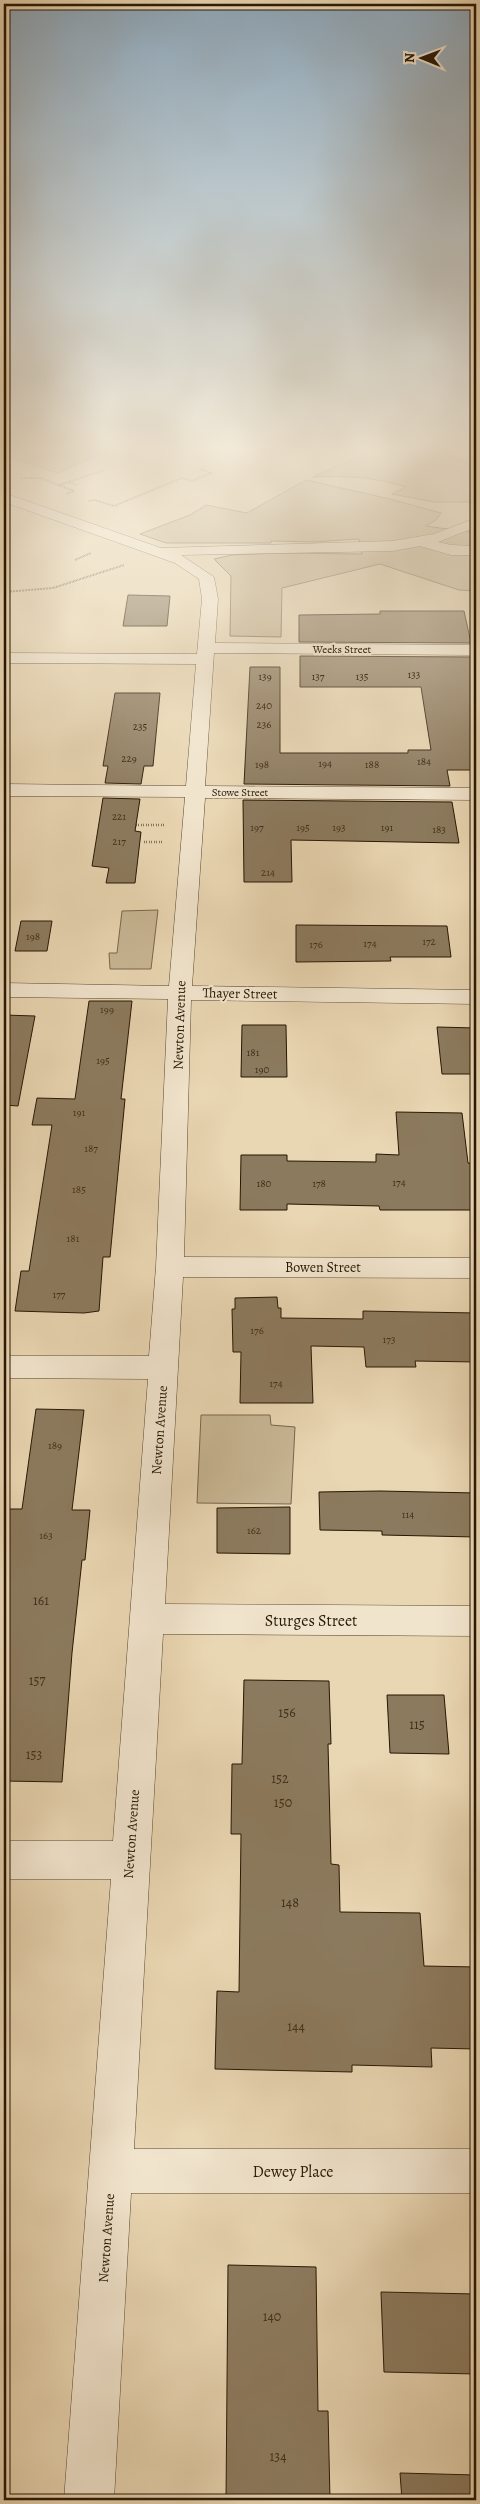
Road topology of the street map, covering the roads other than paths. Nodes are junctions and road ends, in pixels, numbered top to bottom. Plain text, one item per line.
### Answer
1 (195, 568) edge
2 (476, 650) edge
3 (208, 654) junction
4 (4, 658) edge
5 (4, 790) edge
6 (194, 792) junction
7 (476, 794) edge
8 (4, 990) edge
9 (180, 992) junction
10 (476, 997) edge
11 (170, 1267) junction
12 (476, 1268) edge
13 (4, 1367) edge
14 (163, 1368) junction
15 (146, 1619) junction
16 (476, 1621) edge
17 (4, 1860) edge
18 (129, 1860) junction
19 (110, 2171) junction
20 (476, 2171) edge
21 (89, 2500) edge

1 - 3 street, Newton Avenue
2 - 3 street, Weeks Street
3 - 4 street, Weeks Street
3 - 6 street, Newton Avenue
5 - 6 street, Stowe Street
6 - 7 street, Stowe Street
6 - 9 street, Newton Avenue
8 - 9 street, Thayer Street
9 - 10 street, Thayer Street
9 - 11 street, Newton Avenue
11 - 12 street, Bowen Street
11 - 14 street, Newton Avenue
13 - 14 street
14 - 15 street, Newton Avenue
15 - 16 street, Sturges Street
15 - 18 street, Newton Avenue
17 - 18 street
18 - 19 street, Newton Avenue
19 - 20 street, Dewey Place
19 - 21 street, Newton Avenue

